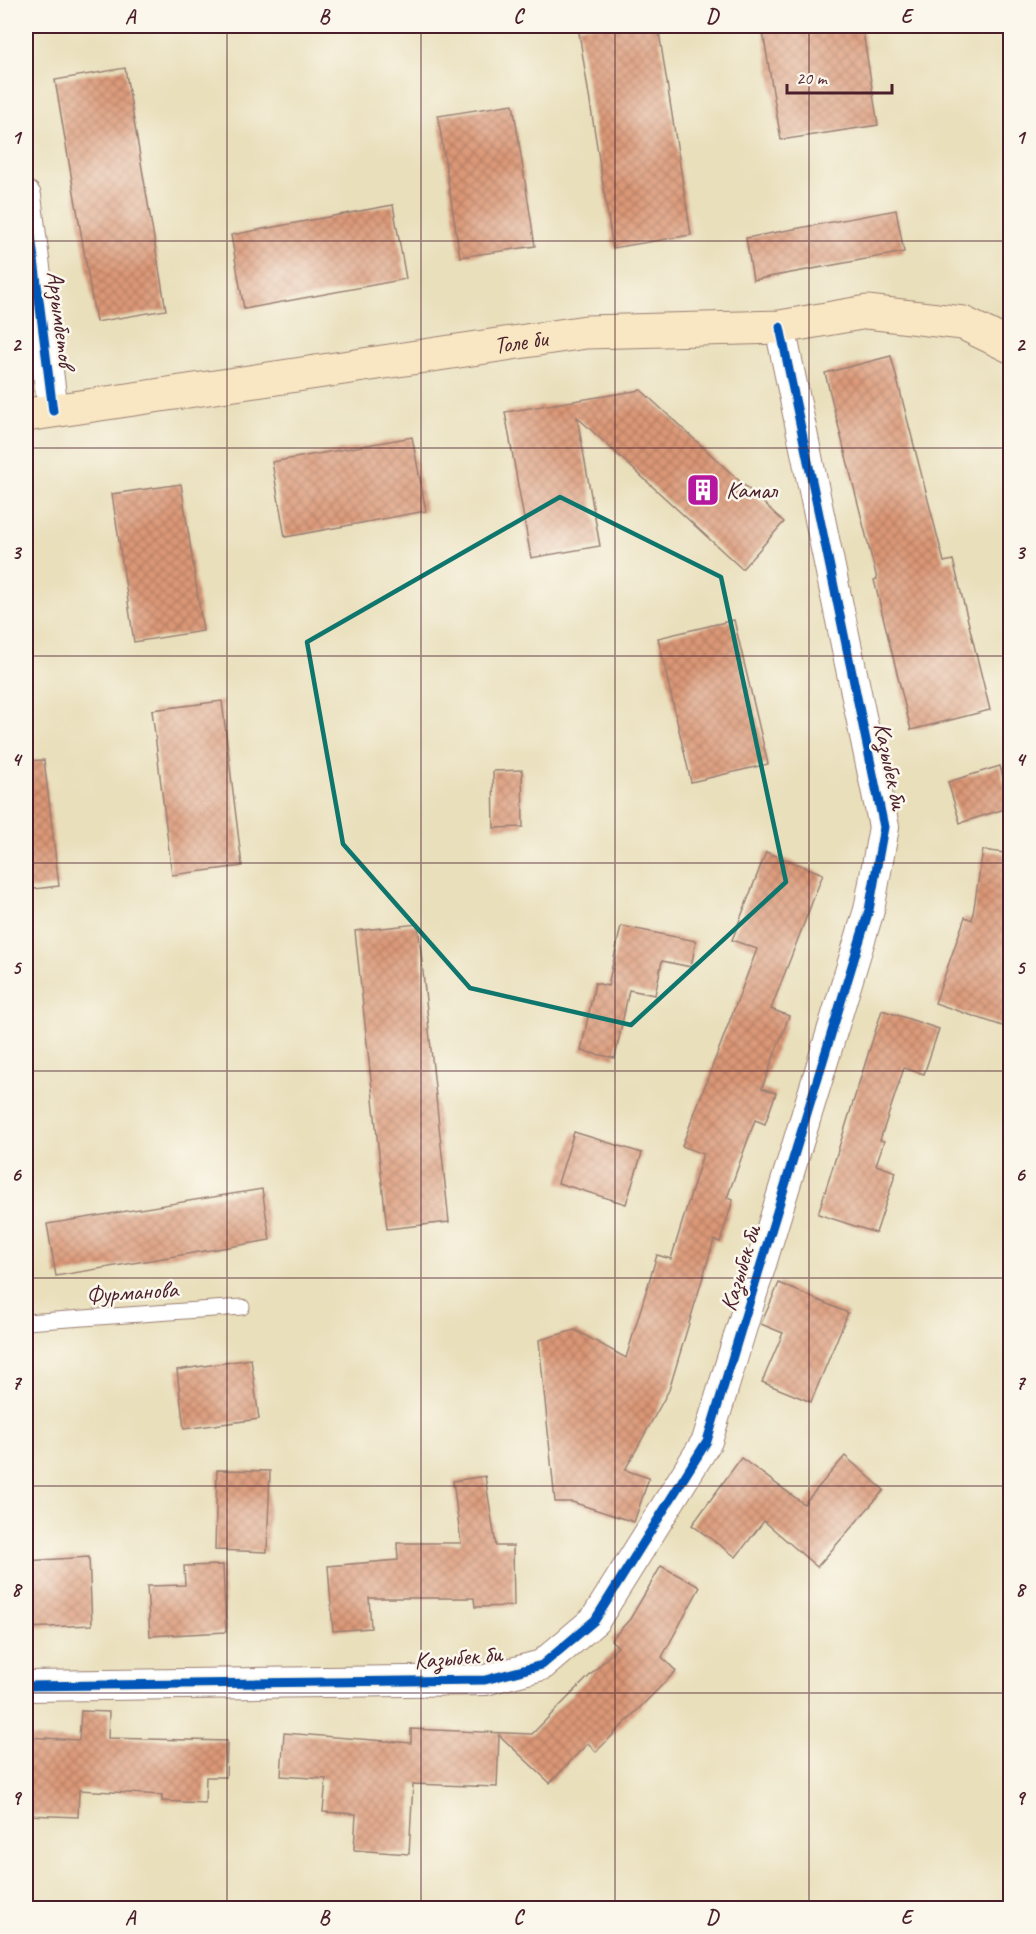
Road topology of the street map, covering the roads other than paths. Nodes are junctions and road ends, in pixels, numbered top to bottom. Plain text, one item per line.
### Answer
1 (26, 196) edge
2 (780, 327) junction
3 (1011, 346) edge
4 (39, 413) edge
5 (242, 1307) dead end
6 (26, 1322) edge
7 (26, 1686) edge

1 - 4 street, Арзымбетов
2 - 3 main road, Толе би
2 - 4 main road, Толе би
2 - 7 street, Казыбек би
5 - 6 lane, Фурманова

